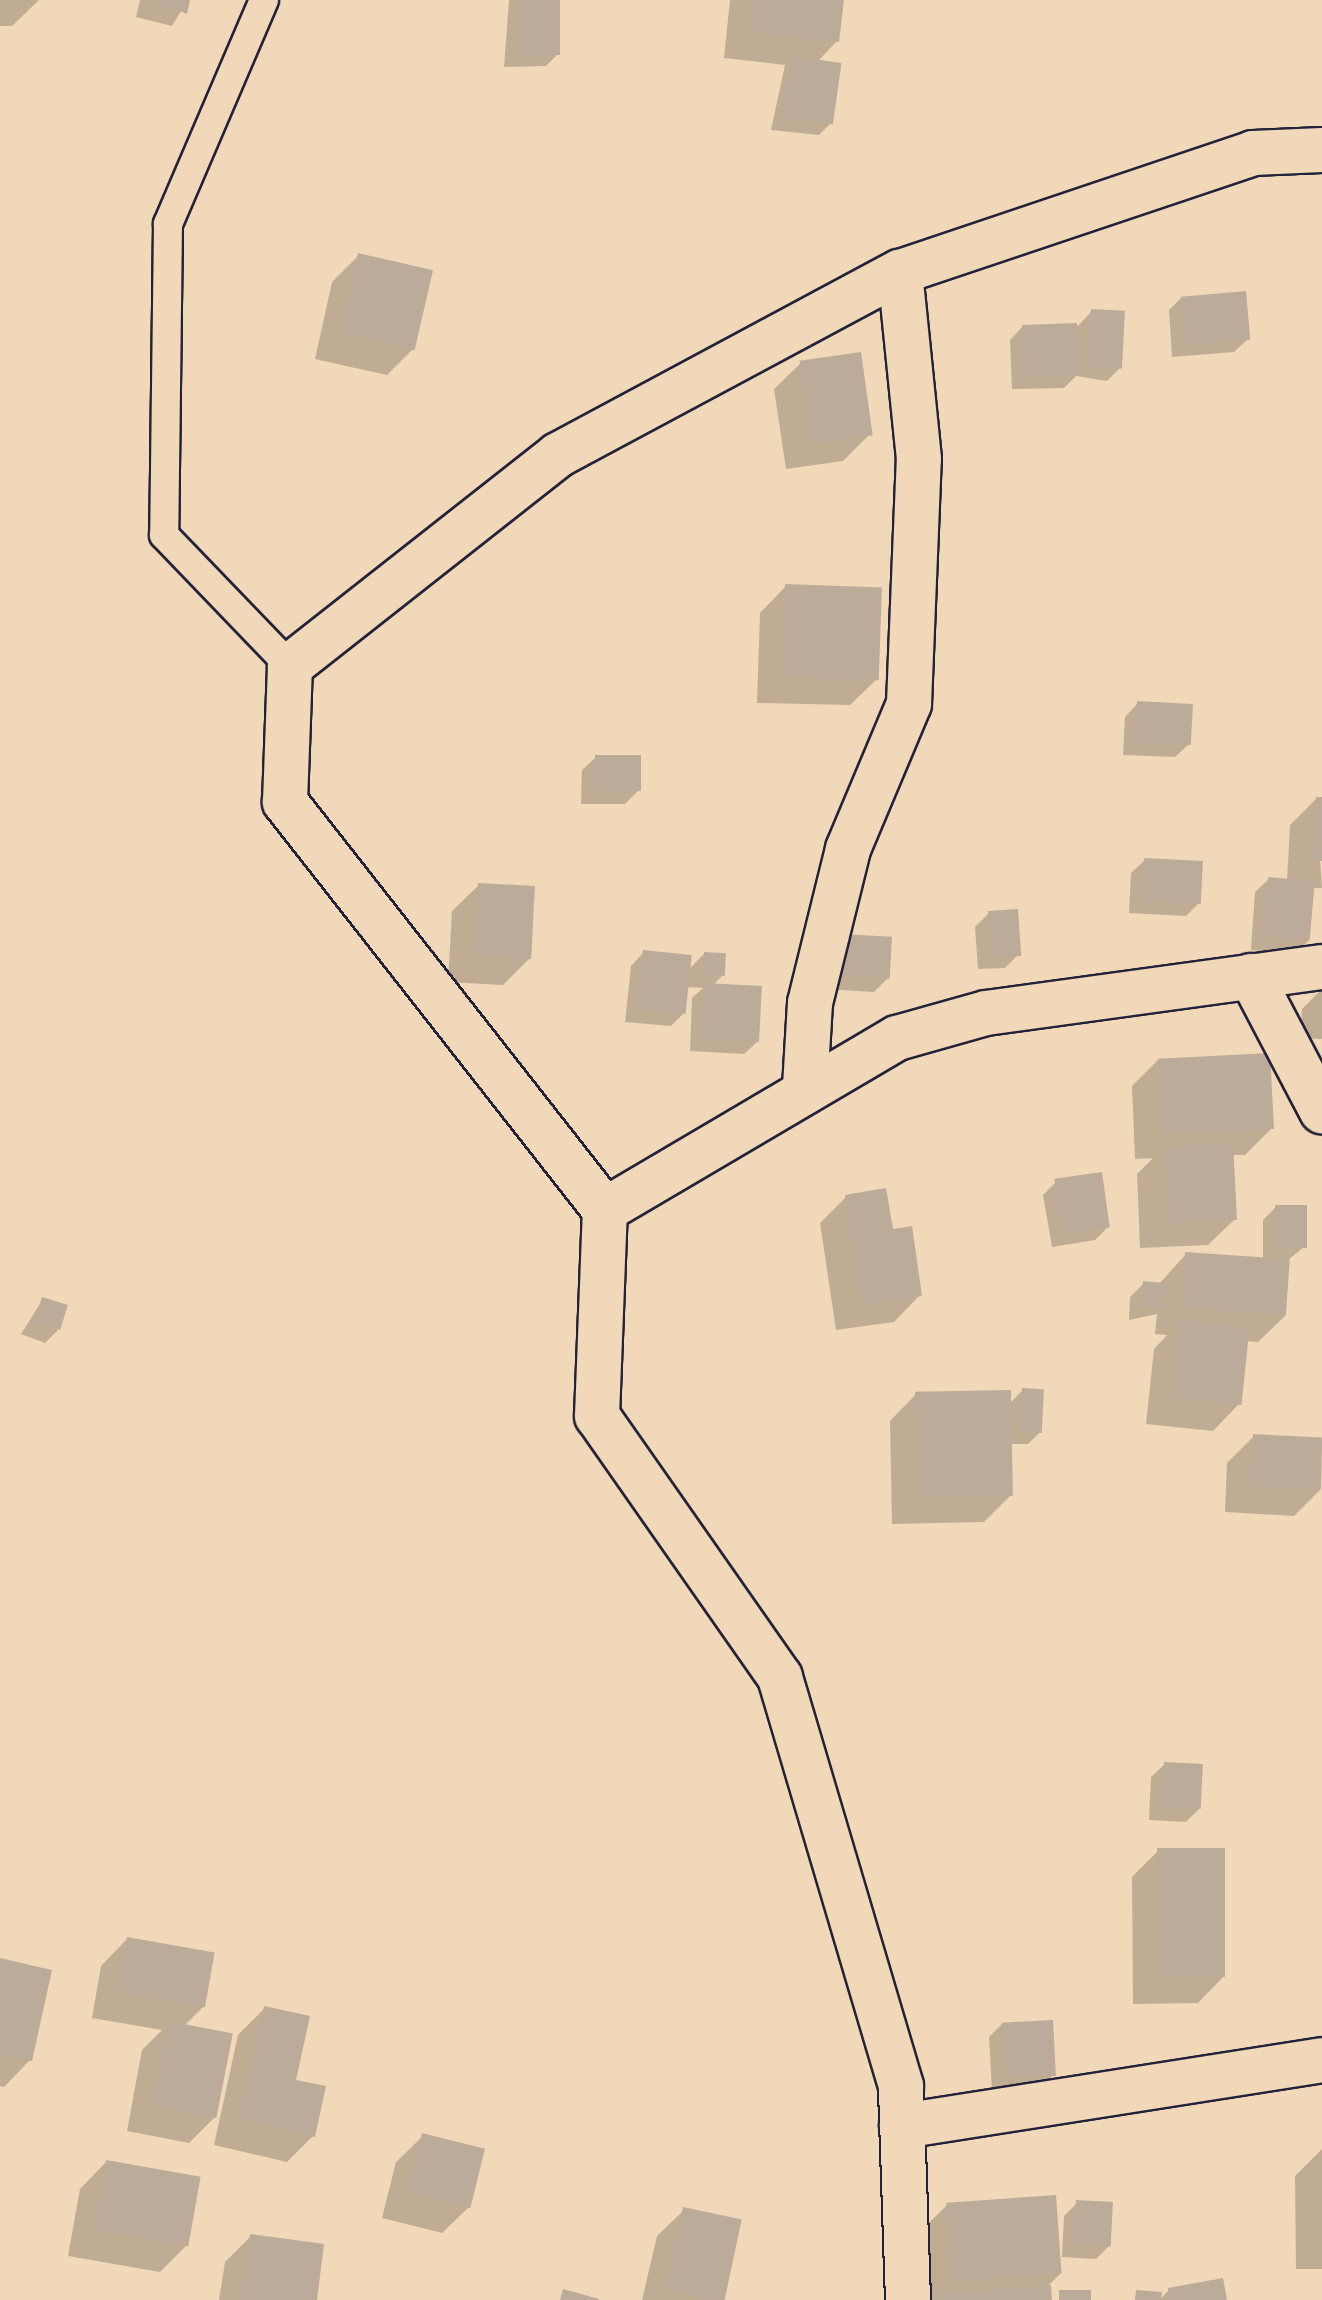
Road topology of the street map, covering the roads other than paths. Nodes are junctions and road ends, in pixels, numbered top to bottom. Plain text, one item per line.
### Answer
1 (264, 0) edge
2 (1322, 150) edge
3 (900, 272) junction
4 (290, 666) junction
5 (1322, 967) edge
6 (1251, 976) junction
7 (805, 1087) junction
8 (1322, 1111) edge
9 (605, 1210) junction
10 (1322, 2060) edge
11 (902, 2126) junction
12 (908, 2300) edge

1 - 4 lane
2 - 3 street
3 - 4 street
3 - 7 street
4 - 9 street
5 - 6 street
6 - 7 street
6 - 8 street
7 - 9 street
9 - 11 street
10 - 11 street
11 - 12 street

